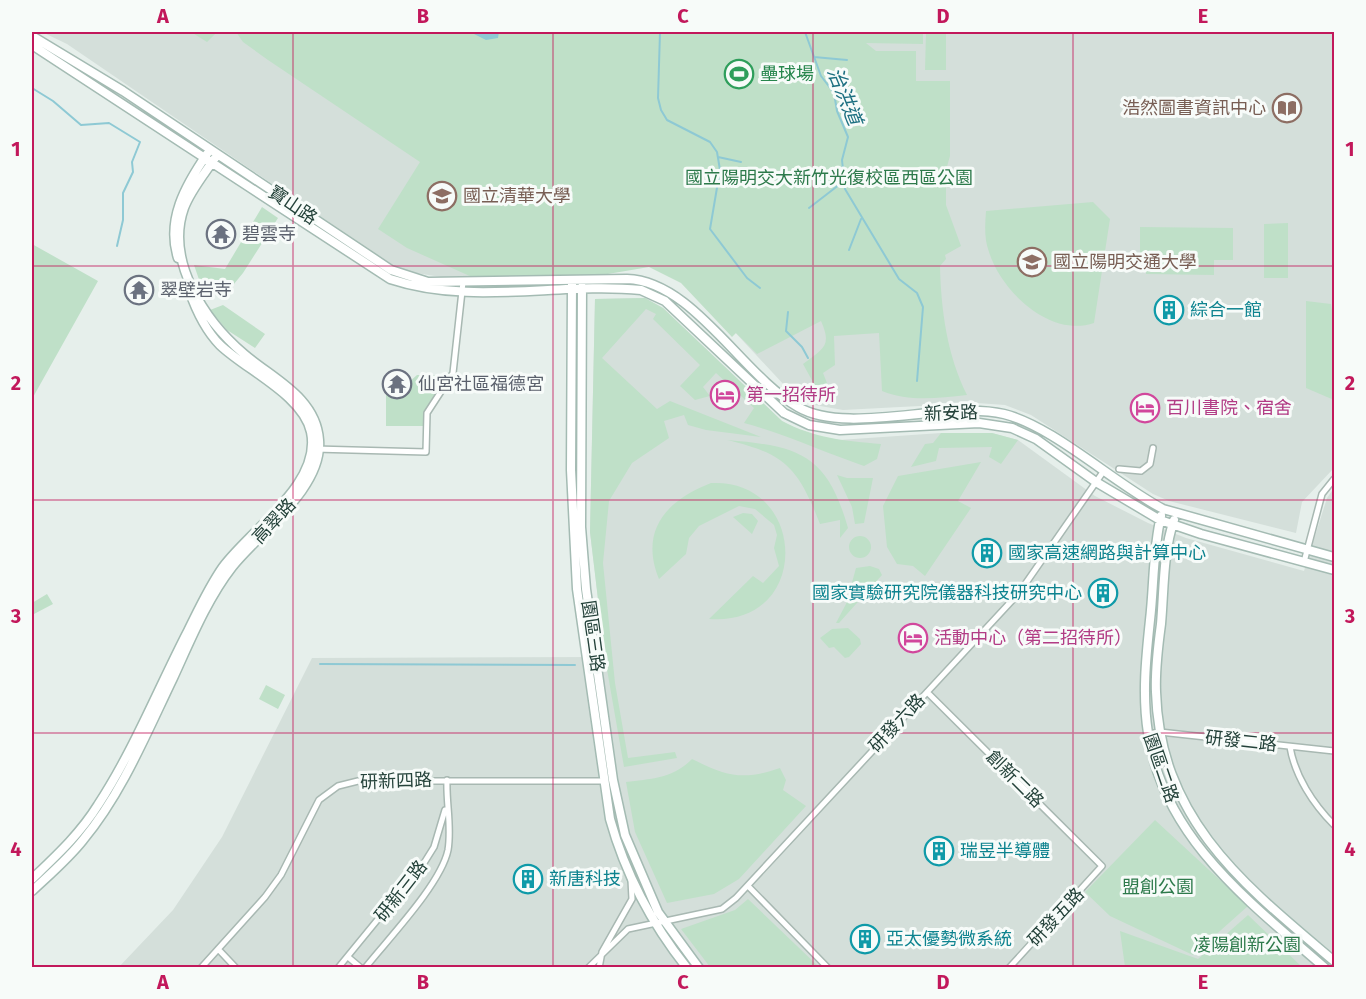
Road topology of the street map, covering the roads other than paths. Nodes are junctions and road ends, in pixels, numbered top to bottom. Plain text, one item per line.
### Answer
1 (32, 36) edge
2 (32, 45) edge
3 (214, 152) junction
4 (204, 157) junction
5 (213, 162) junction
6 (176, 222) junction
7 (572, 286) junction
8 (582, 286) junction
9 (463, 287) junction
10 (1153, 448) dead end
11 (316, 449) junction
12 (1119, 469) dead end
13 (1103, 472) junction
14 (1335, 479) edge
15 (1096, 482) junction
16 (1163, 509) junction
17 (1176, 514) junction
18 (1160, 520) junction
19 (1172, 525) junction
20 (1307, 550) junction
21 (1335, 557) edge
22 (1304, 562) junction
23 (1335, 570) edge
24 (927, 692) junction
25 (1160, 732) junction
26 (1148, 734) junction
27 (1290, 747) junction
28 (1335, 751) edge
29 (447, 780) junction
30 (609, 780) junction
31 (446, 806) junction
32 (1335, 825) edge
33 (1102, 866) joint
34 (631, 873) junction
35 (32, 879) edge
36 (747, 886) junction
37 (32, 891) edge
38 (663, 921) junction
39 (653, 923) junction
40 (218, 950) junction
41 (602, 952) junction
42 (348, 957) junction
43 (1332, 960) edge
44 (1323, 967) edge
45 (201, 968) edge
46 (236, 968) edge
47 (338, 968) edge
48 (363, 968) edge
49 (588, 968) edge
50 (599, 968) edge
51 (687, 968) edge
52 (699, 968) edge
53 (828, 968) edge
54 (1009, 968) edge

1 - 3 street, 寶山路
2 - 4 street, 寶山路
3 - 4 street
3 - 5 street
3 - 9 street, 寶山路
4 - 5 street, 寶山路
4 - 6 street
5 - 6 street
5 - 9 street, 寶山路
6 - 11 street
7 - 8 street, 寶山路
7 - 9 street, 寶山路
7 - 30 street, 園區三路
8 - 13 street, 新安路
8 - 15 street, 新安路
8 - 30 street, 園區三路
9 - 11 street
10 - 12 street
11 - 35 street, 高翠路
11 - 37 street, 高翠路
13 - 15 street, 研發六路
13 - 16 street, 新安路
14 - 20 street
15 - 18 street, 新安路
15 - 24 street, 研發六路
16 - 17 street, 新安路
16 - 18 street, 園區二路
17 - 19 street, 園區二路
17 - 20 street, 新安路
18 - 19 street, 新安路
18 - 26 street, 園區二路
19 - 22 street, 新安路
19 - 25 street, 園區二路
20 - 21 street, 新安路
20 - 22 street
22 - 23 street, 新安路
24 - 33 street, 創新二路
24 - 36 street, 研發六路
25 - 26 street, 研發二路
25 - 27 street, 研發二路
25 - 43 street, 園區二路
26 - 44 street, 園區二路
27 - 28 street, 研發二路
27 - 32 street
29 - 30 street, 研新四路
29 - 31 street, 研新三路
29 - 40 street, 研新四路
30 - 34 street, 園區三路
30 - 38 street, 園區三路
31 - 42 street, 研新三路
31 - 48 street, 研新三路
33 - 54 street, 研發五路
34 - 39 street, 園區三路
34 - 41 street
36 - 38 street, 研發六路
36 - 53 street
38 - 39 street, 研發六路
38 - 52 street, 園區三路
39 - 41 street, 研發六路
39 - 51 street, 園區三路
40 - 45 street, 研新四路
40 - 46 street
41 - 49 street
41 - 50 street
42 - 47 street, 研新三路
42 - 48 street
43 - 44 street

